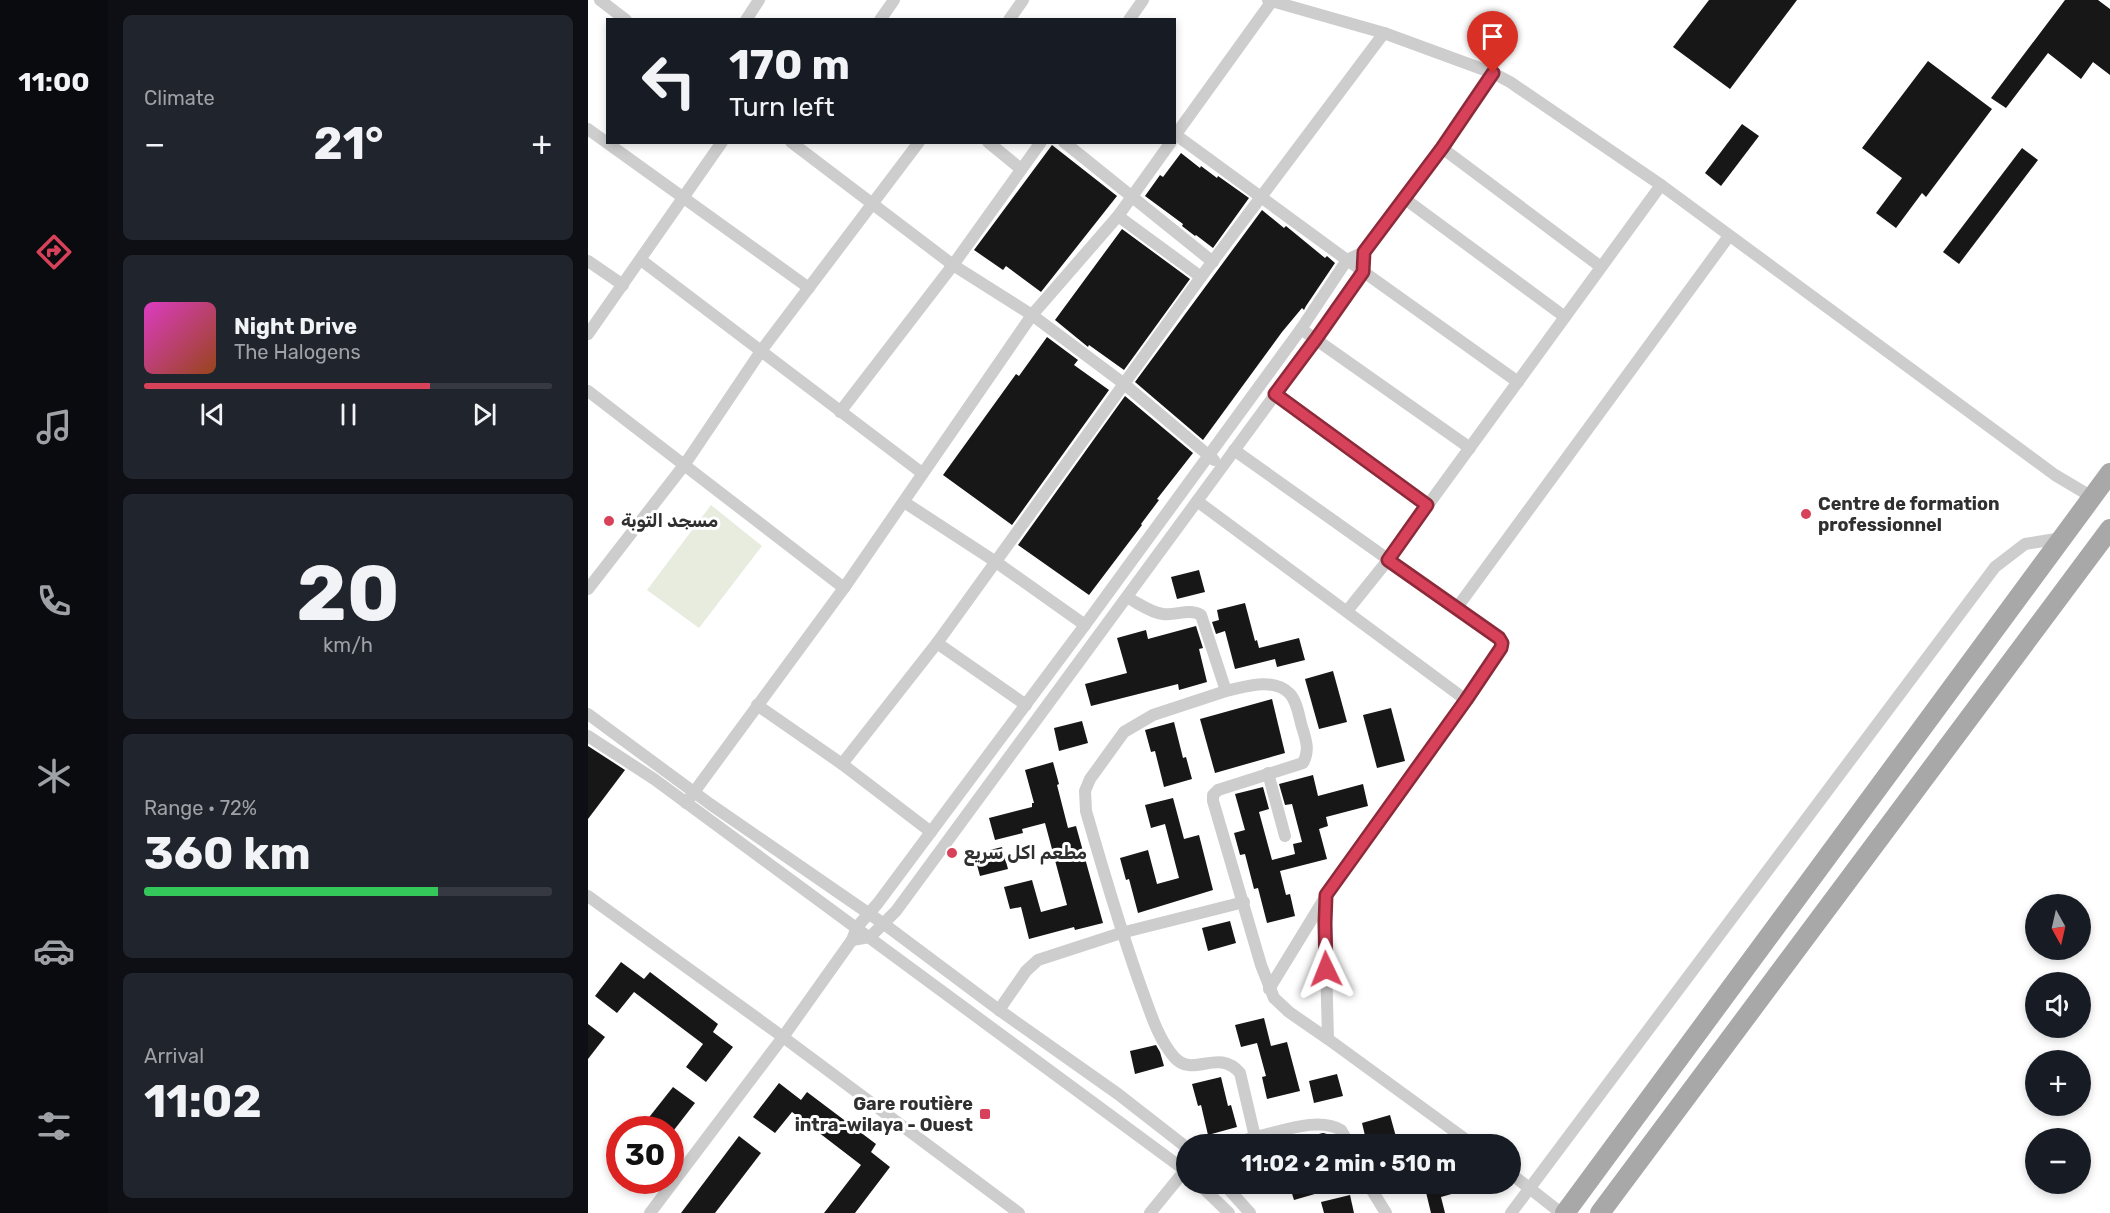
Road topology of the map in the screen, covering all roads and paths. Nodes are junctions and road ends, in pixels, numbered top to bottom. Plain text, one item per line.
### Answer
1 (600, 0) edge
2 (759, 0) edge
3 (894, 0) edge
4 (1023, 0) edge
5 (1143, 0) edge
6 (1270, 1) edge
7 (623, 18) edge
8 (747, 18) edge
9 (881, 18) edge
10 (1010, 18) edge
11 (1130, 18) edge
12 (1384, 33) junction
13 (1493, 73) junction
14 (588, 129) edge
15 (1176, 135) edge
16 (1176, 139) edge
17 (606, 142) edge
18 (608, 144) edge
19 (721, 144) edge
20 (792, 144) edge
21 (918, 144) edge
22 (990, 144) edge
23 (1040, 144) edge
24 (1066, 144) edge
25 (1170, 144) edge
26 (1442, 148) junction
27 (1021, 169) junction
28 (1661, 185) junction
29 (1131, 197) junction
30 (1261, 197) junction
31 (682, 198) junction
32 (1405, 199) junction
33 (874, 204) junction
34 (1118, 216) junction
35 (1728, 236) junction
36 (1364, 252) junction
37 (641, 260) junction
38 (1347, 260) junction
39 (588, 261) edge
40 (1213, 262) junction
41 (953, 265) junction
42 (1601, 267) junction
43 (1363, 272) junction
44 (1201, 277) junction
45 (623, 285) junction
46 (809, 288) junction
47 (1032, 315) junction
48 (1565, 317) junction
49 (1301, 329) junction
50 (588, 334) edge
51 (1316, 339) junction
52 (760, 351) junction
53 (1518, 382) junction
54 (1123, 383) junction
55 (588, 391) edge
56 (1275, 394) junction
57 (840, 412) junction
58 (1470, 448) junction
59 (1234, 450) junction
60 (1209, 455) junction
61 (685, 464) junction
62 (1222, 466) junction
63 (922, 473) junction
64 (2110, 473) edge
65 (2092, 497) junction
66 (1197, 501) junction
67 (904, 502) junction
68 (1427, 505) junction
69 (2110, 529) edge
70 (2062, 538) junction
71 (1388, 560) junction
72 (996, 562) junction
73 (844, 588) junction
74 (588, 589) edge
75 (1128, 598) junction
76 (1456, 609) junction
77 (1347, 611) junction
78 (1085, 626) junction
79 (937, 643) junction
80 (1226, 691) junction
81 (1466, 700) junction
82 (757, 705) junction
83 (1026, 705) junction
84 (588, 714) edge
85 (588, 736) edge
86 (842, 764) junction
87 (1268, 773) junction
88 (693, 791) junction
89 (686, 802) junction
90 (931, 832) junction
91 (1285, 836) dead end
92 (1326, 895) junction
93 (588, 896) edge
94 (1244, 903) junction
95 (868, 913) junction
96 (884, 924) junction
97 (856, 927) junction
98 (1121, 933) junction
99 (870, 937) junction
100 (852, 940) junction
101 (1269, 989) junction
102 (999, 1010) junction
103 (783, 1037) junction
104 (1328, 1039) junction
105 (1254, 1134) edge
106 (1269, 1134) edge
107 (1343, 1134) edge
108 (1458, 1134) edge
109 (1176, 1139) edge
110 (1176, 1163) edge
111 (1521, 1181) edge
112 (1176, 1182) edge
113 (1530, 1188) junction
114 (1209, 1194) edge
115 (1233, 1194) edge
116 (1374, 1194) edge
117 (650, 1213) edge
118 (1019, 1213) edge
119 (1150, 1213) edge
120 (1229, 1213) edge
121 (1250, 1213) edge
122 (1386, 1213) edge
123 (1511, 1213) edge
124 (1563, 1213) edge
125 (1600, 1213) edge

1 - 7 street
2 - 8 street
3 - 9 street
4 - 10 street
5 - 11 street
6 - 12 street
6 - 15 street
12 - 13 street
12 - 30 street
13 - 26 street
13 - 28 street
14 - 17 street
16 - 30 street
18 - 31 street
19 - 31 street
20 - 33 street
21 - 33 street
22 - 27 street
23 - 27 street
24 - 29 street
25 - 29 street
26 - 32 street
26 - 42 street
27 - 41 street
28 - 35 street
28 - 42 street
29 - 34 street
29 - 40 street
30 - 38 street
30 - 40 street
31 - 37 street
31 - 46 street
32 - 36 street
32 - 48 street
33 - 41 street
33 - 46 street
34 - 44 street
34 - 47 street
35 - 65 street
35 - 76 street
36 - 38 street
36 - 43 street
37 - 45 street
37 - 52 street
38 - 43 street
38 - 49 street
39 - 45 street
40 - 44 street
41 - 47 street
41 - 57 street
42 - 48 street
43 - 51 street
43 - 53 street
44 - 54 street
45 - 50 street
46 - 52 street
47 - 54 street
47 - 63 street
48 - 53 street
49 - 51 street
49 - 60 street
51 - 56 street
51 - 58 street
52 - 57 street
52 - 61 street
53 - 58 street
54 - 60 street
54 - 72 street
55 - 61 street
56 - 59 street
56 - 68 street
57 - 63 street
58 - 68 street
59 - 62 street
59 - 71 street
60 - 62 street
60 - 78 street
61 - 73 street
61 - 74 street
62 - 66 street
63 - 67 street
64 - 65 main road
65 - 70 main road
66 - 75 street
66 - 77 street
67 - 72 street
67 - 73 street
68 - 71 street
69 - 125 main road
70 - 113 street
70 - 124 main road
71 - 76 street
71 - 77 street
72 - 78 street
72 - 79 street
73 - 82 street
75 - 80 street
75 - 96 street
76 - 81 street
77 - 81 street
78 - 83 street
79 - 83 street
79 - 86 street
80 - 87 street
80 - 98 street
81 - 92 street
82 - 86 street
82 - 88 street
83 - 90 street
84 - 88 street
85 - 89 street
86 - 90 street
87 - 91 street
87 - 94 street
88 - 89 street
88 - 95 street
89 - 97 street
90 - 95 street
92 - 101 street
92 - 104 street
93 - 103 street
94 - 98 street
94 - 101 street
95 - 96 street
95 - 97 street
96 - 99 street
96 - 102 street
97 - 99 street
97 - 100 street
98 - 102 street
98 - 105 street
99 - 100 street
99 - 110 street
100 - 103 street
101 - 104 street
102 - 109 street
103 - 117 street
103 - 118 street
104 - 108 street
106 - 107 street
111 - 113 street
112 - 119 street
113 - 123 street
113 - 124 street
114 - 120 street
115 - 121 street
116 - 122 street

